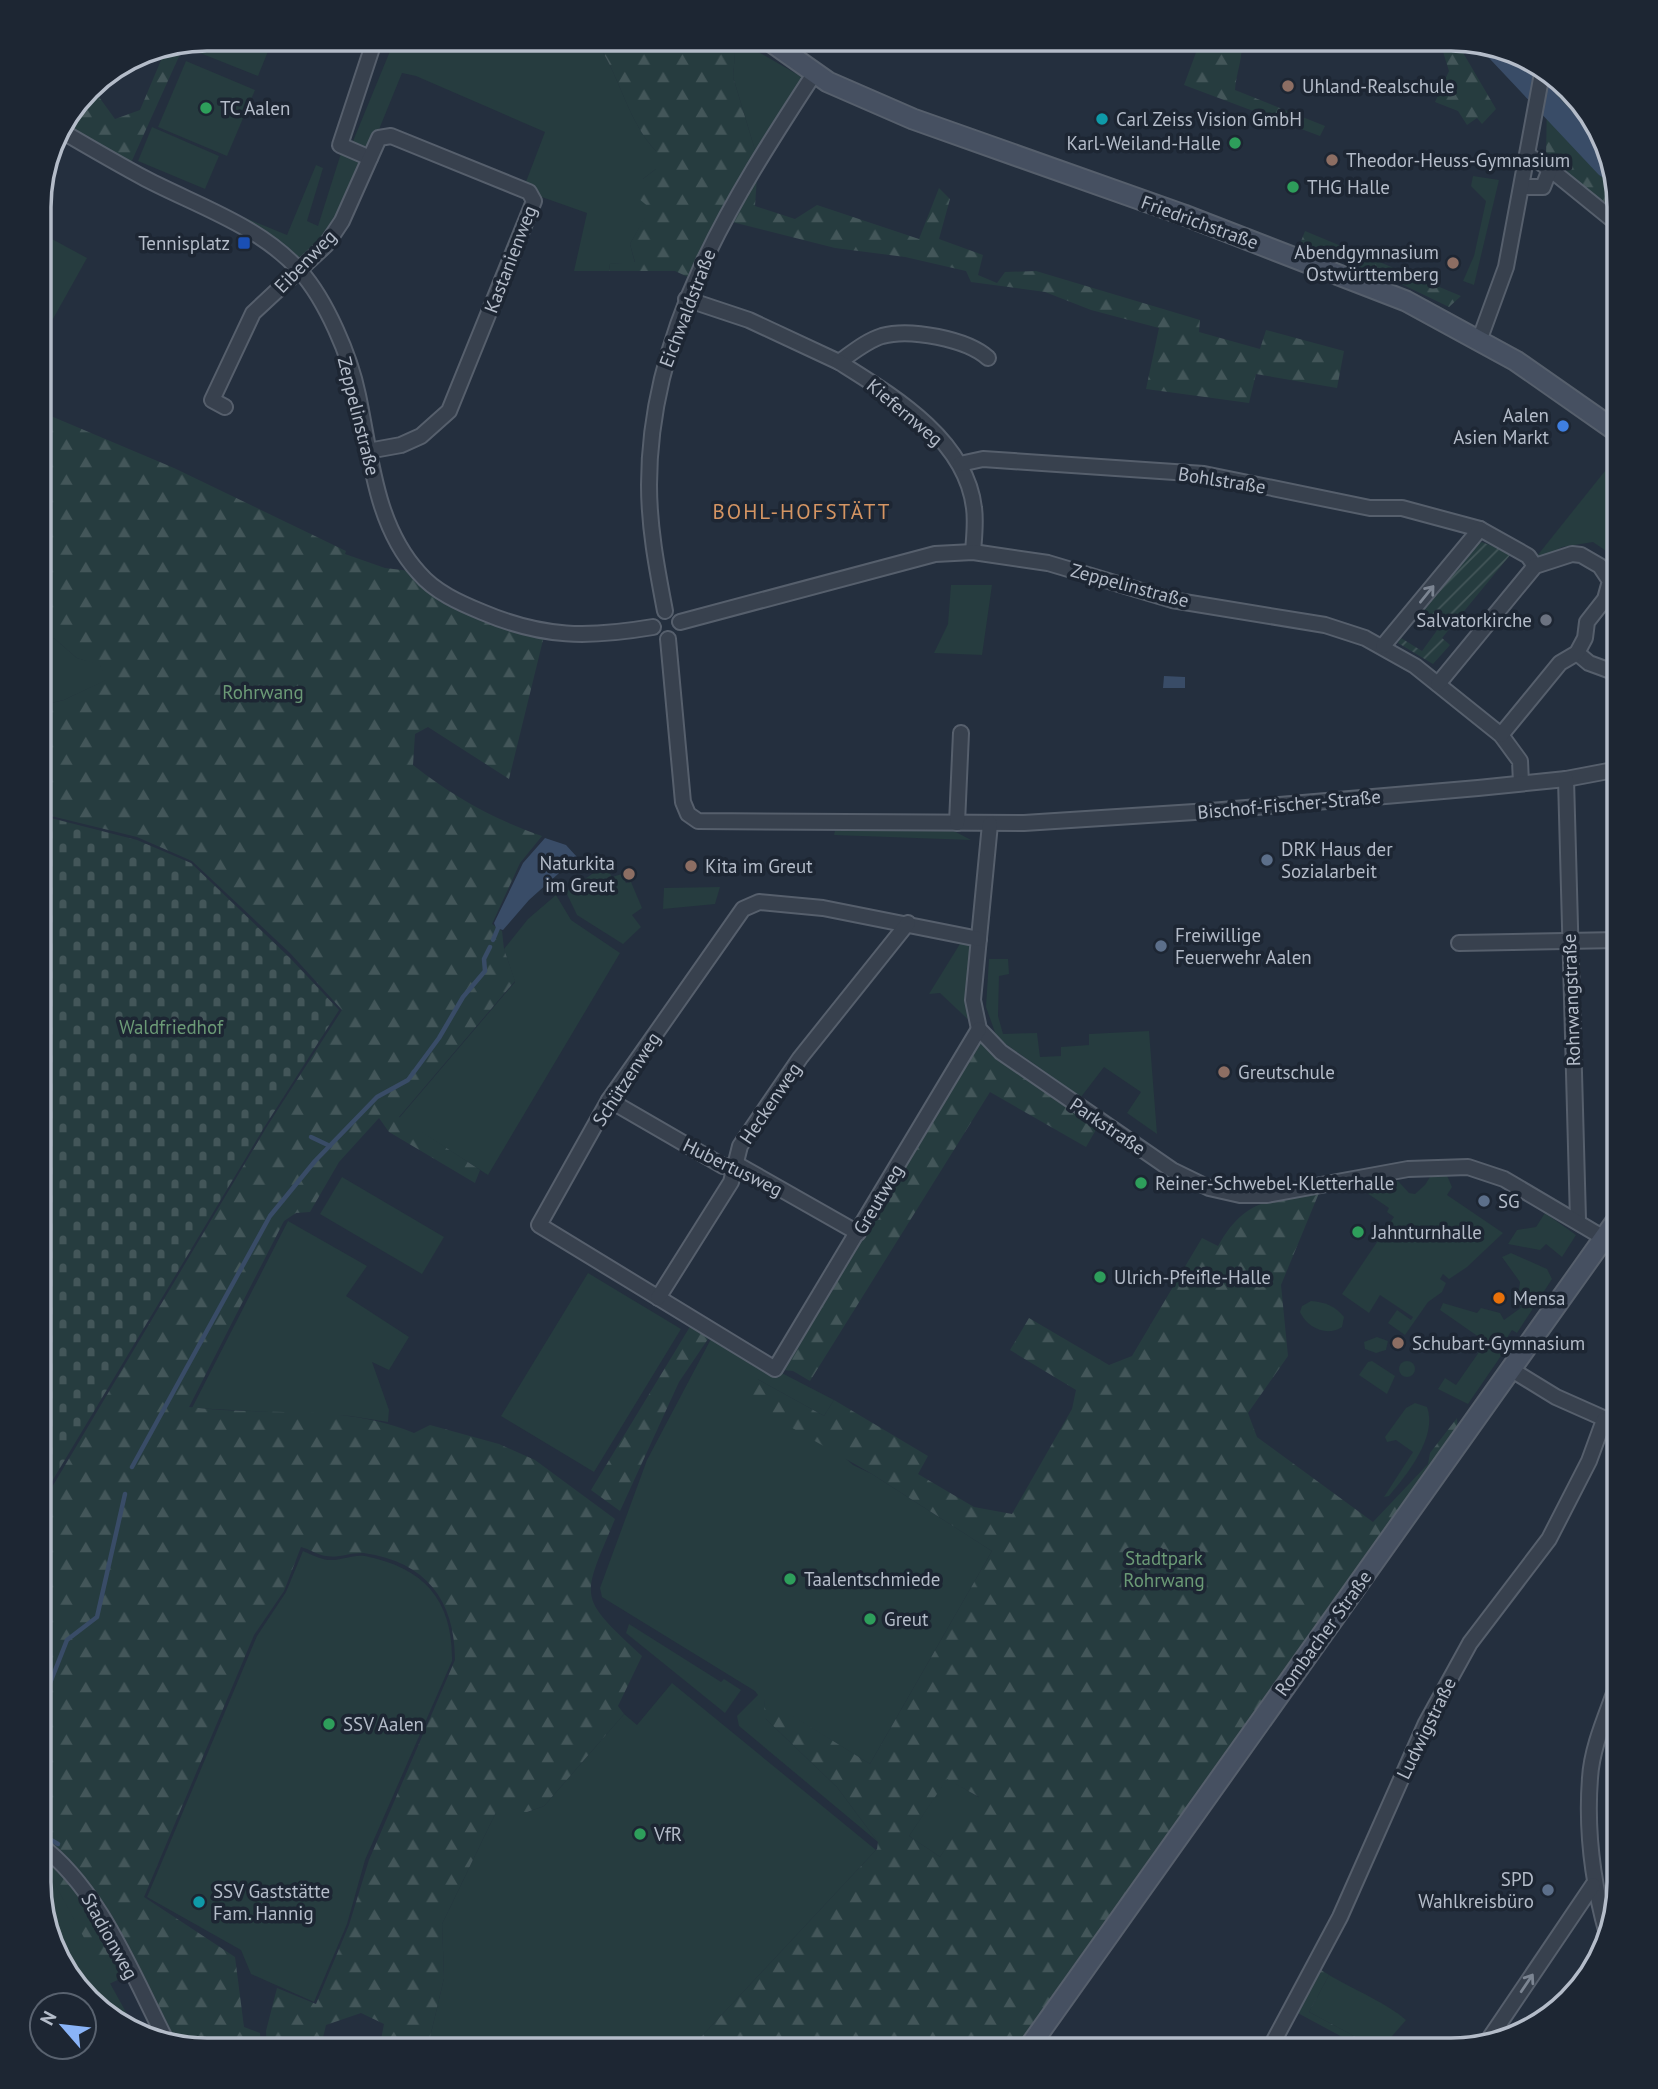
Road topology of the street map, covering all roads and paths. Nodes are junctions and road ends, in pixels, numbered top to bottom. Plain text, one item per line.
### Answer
1 (370, 51) edge
2 (783, 51) edge
3 (814, 74) junction
4 (1544, 81) edge
5 (68, 136) edge
6 (1528, 155) junction
7 (370, 158) junction
8 (1550, 169) junction
9 (1522, 187) junction
10 (1607, 215) edge
11 (301, 271) junction
12 (686, 299) junction
13 (1479, 341) junction
14 (988, 358) dead end
15 (839, 362) junction
16 (225, 407) dead end
17 (1607, 425) edge
18 (368, 451) junction
19 (960, 464) junction
20 (1480, 528) junction
21 (972, 552) junction
22 (1535, 566) junction
23 (1607, 576) edge
24 (1607, 592) edge
25 (665, 611) junction
26 (680, 622) junction
27 (653, 627) junction
28 (668, 639) junction
29 (1383, 646) junction
30 (1577, 653) junction
31 (1607, 670) edge
32 (1438, 684) junction
33 (961, 733) dead end
34 (1501, 735) junction
35 (1607, 771) edge
36 (1566, 779) junction
37 (1521, 783) junction
38 (957, 823) junction
39 (990, 824) junction
40 (908, 923) junction
41 (979, 939) junction
42 (1569, 940) junction
43 (1607, 940) edge
44 (1460, 943) dead end
45 (979, 1029) junction
46 (609, 1100) junction
47 (735, 1165) junction
48 (1578, 1220) junction
49 (858, 1233) junction
50 (1607, 1234) edge
51 (1604, 1238) junction
52 (658, 1298) junction
53 (775, 1369) joint
54 (1512, 1370) junction
55 (1604, 1420) junction
56 (1607, 1421) edge
57 (1607, 1715) edge
58 (51, 1854) edge
59 (1593, 1885) junction
60 (1603, 1919) edge
61 (161, 2031) edge
62 (1494, 2032) edge
63 (1036, 2038) edge
64 (1275, 2038) edge

1 - 7 street
2 - 3 main road, Friedrichstraße
3 - 12 street, Eichwaldstraße
3 - 13 main road, Friedrichstraße
4 - 6 street
5 - 11 street, Zeppelinstraße
6 - 8 street
6 - 9 street
7 - 11 street, Eibenweg
7 - 18 street, Kastanienweg
8 - 9 street
8 - 10 street
9 - 13 street
11 - 16 street, Eibenweg
11 - 18 street, Zeppelinstraße
12 - 15 street, Kiefernweg
12 - 25 street, Eichwaldstraße
13 - 17 main road, Friedrichstraße
14 - 15 street
15 - 19 street, Kiefernweg
18 - 27 street, Zeppelinstraße
19 - 20 street, Bohlstraße
19 - 21 street, Kiefernweg
20 - 22 street, Bohlstraße
29 -> 20 street
21 - 26 street, Zeppelinstraße
21 - 29 street, Zeppelinstraße
22 - 23 street
22 - 32 street
24 - 30 street
25 - 26 street
25 - 27 street
26 - 28 street
27 - 28 street
28 - 38 street, Bischof-Fischer-Straße
29 - 32 street, Zeppelinstraße
30 - 31 street
30 - 34 street
32 - 34 street, Zeppelinstraße
33 - 38 street
34 - 37 street, Zeppelinstraße
35 - 36 street, Bischof-Fischer-Straße
36 - 37 street, Bischof-Fischer-Straße
36 - 42 street, Rohrwangstraße
37 - 39 street, Bischof-Fischer-Straße
38 - 39 street, Bischof-Fischer-Straße
39 - 41 street
40 - 41 street, Schützenweg
40 - 46 street, Schützenweg
40 - 47 street, Heckenweg
41 - 45 street
42 - 43 street
42 - 44 street
42 - 48 street, Rohrwangstraße
45 - 48 street, Parkstraße
45 - 49 street, Greutweg
46 - 47 street, Hubertusweg
46 - 52 street, Schützenweg
47 - 49 street, Hubertusweg
47 - 52 street, Heckenweg
48 - 51 street, Parkstraße
49 - 53 street, Greutweg
50 - 51 main road, Rombacher Straße
51 - 54 main road, Rombacher Straße
52 - 53 street, Schützenweg
54 - 55 street
54 - 63 main road, Rombacher Straße
55 - 56 street
55 - 64 street, Ludwigstraße
57 - 59 street
58 - 61 street, Stadionweg
59 - 60 street
62 -> 59 street

